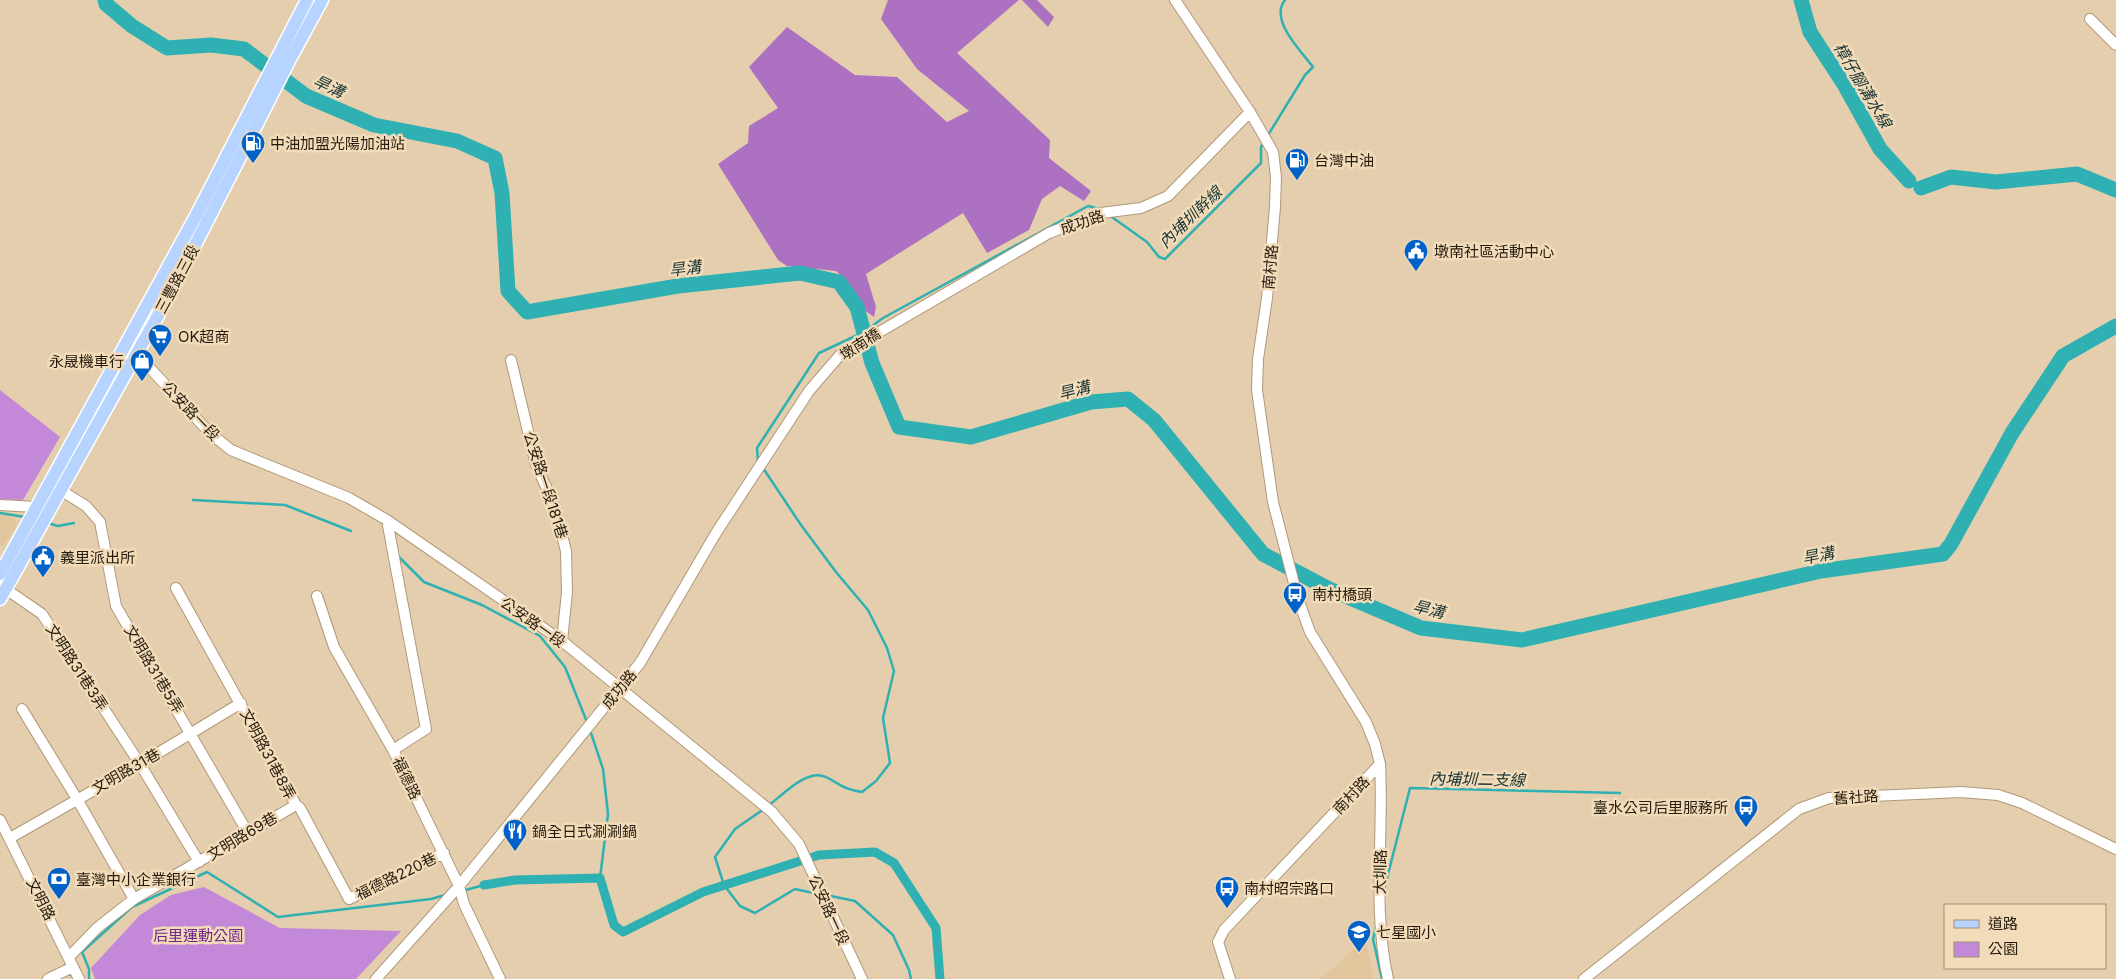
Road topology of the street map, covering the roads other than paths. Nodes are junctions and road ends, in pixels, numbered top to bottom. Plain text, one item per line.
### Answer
1 (307, 0) edge
2 (322, 0) edge
3 (1175, 0) edge
4 (2090, 19) dead end
5 (2116, 44) edge
6 (284, 59) junction
7 (1250, 112) junction
8 (899, 319) joint
9 (131, 352) junction
10 (511, 360) dead end
11 (823, 372) joint
12 (48, 483) junction
13 (60, 490) junction
14 (0, 505) edge
15 (42, 509) junction
16 (387, 520) junction
17 (0, 574) edge
18 (176, 588) dead end
19 (2, 590) edge
20 (317, 596) dead end
21 (562, 641) junction
22 (621, 688) junction
23 (241, 703) junction
24 (22, 709) dead end
25 (191, 733) junction
26 (394, 750) junction
27 (140, 764) junction
28 (1380, 764) junction
29 (77, 799) junction
30 (296, 805) junction
31 (0, 820) edge
32 (248, 833) junction
33 (10, 838) junction
34 (2116, 849) edge
35 (444, 853) junction
36 (199, 862) junction
37 (460, 886) junction
38 (134, 899) junction
39 (349, 899) joint
40 (70, 956) junction
41 (73, 967) junction
42 (48, 979) edge
43 (79, 979) edge
44 (376, 979) edge
45 (500, 979) edge
46 (862, 979) edge
47 (1230, 979) edge
48 (1388, 979) edge
49 (1584, 979) edge

1 - 6 main road
2 - 6 main road
3 - 7 street, 南村路
4 - 5 street
6 - 9 main road, 三豐路三段
7 - 8 street, 成功路
7 - 28 street, 南村路
8 - 11 street, 墩南橋
9 - 12 main road, 三豐路三段
9 - 13 main road, 三豐路三段
9 - 16 street, 公安路一段
10 - 21 street, 公安路一段181巷
11 - 22 street, 成功路
12 - 13 street, 文明路31巷5弄
12 - 15 main road, 三豐路三段
13 - 15 main road, 三豐路三段
13 - 25 street, 文明路31巷5弄
14 - 15 street
15 - 17 main road, 三豐路三段
15 - 19 main road, 三豐路三段
16 - 21 street, 公安路一段
16 - 26 street, 福德路
18 - 23 street, 文明路31巷8弄
19 - 27 street, 文明路31巷3弄
20 - 26 street
21 - 22 street, 公安路一段
22 - 37 street, 成功路
22 - 46 street, 公安路一段
23 - 25 street, 文明路31巷
23 - 30 street, 文明路31巷8弄
24 - 29 street
25 - 27 street, 文明路31巷
25 - 32 street, 文明路31巷5弄
26 - 35 street, 福德路
27 - 29 street, 文明路31巷
27 - 36 street, 文明路31巷3弄
28 - 47 street, 南村路
28 - 48 street, 大圳路
29 - 33 street, 文明路31巷
29 - 38 street
30 - 32 street, 文明路69巷
30 - 39 street, 文明路31巷8弄
31 - 33 street, 文明路
32 - 36 street, 文明路69巷
33 - 40 street, 文明路
34 - 49 street, 舊社路
35 - 37 street, 福德路
35 - 39 street, 福德路220巷
36 - 38 street, 文明路69巷
37 - 44 street, 成功路
37 - 45 street, 福德路
38 - 40 street, 文明路69巷
40 - 41 street, 文明路
41 - 42 street
41 - 43 street, 文明路

